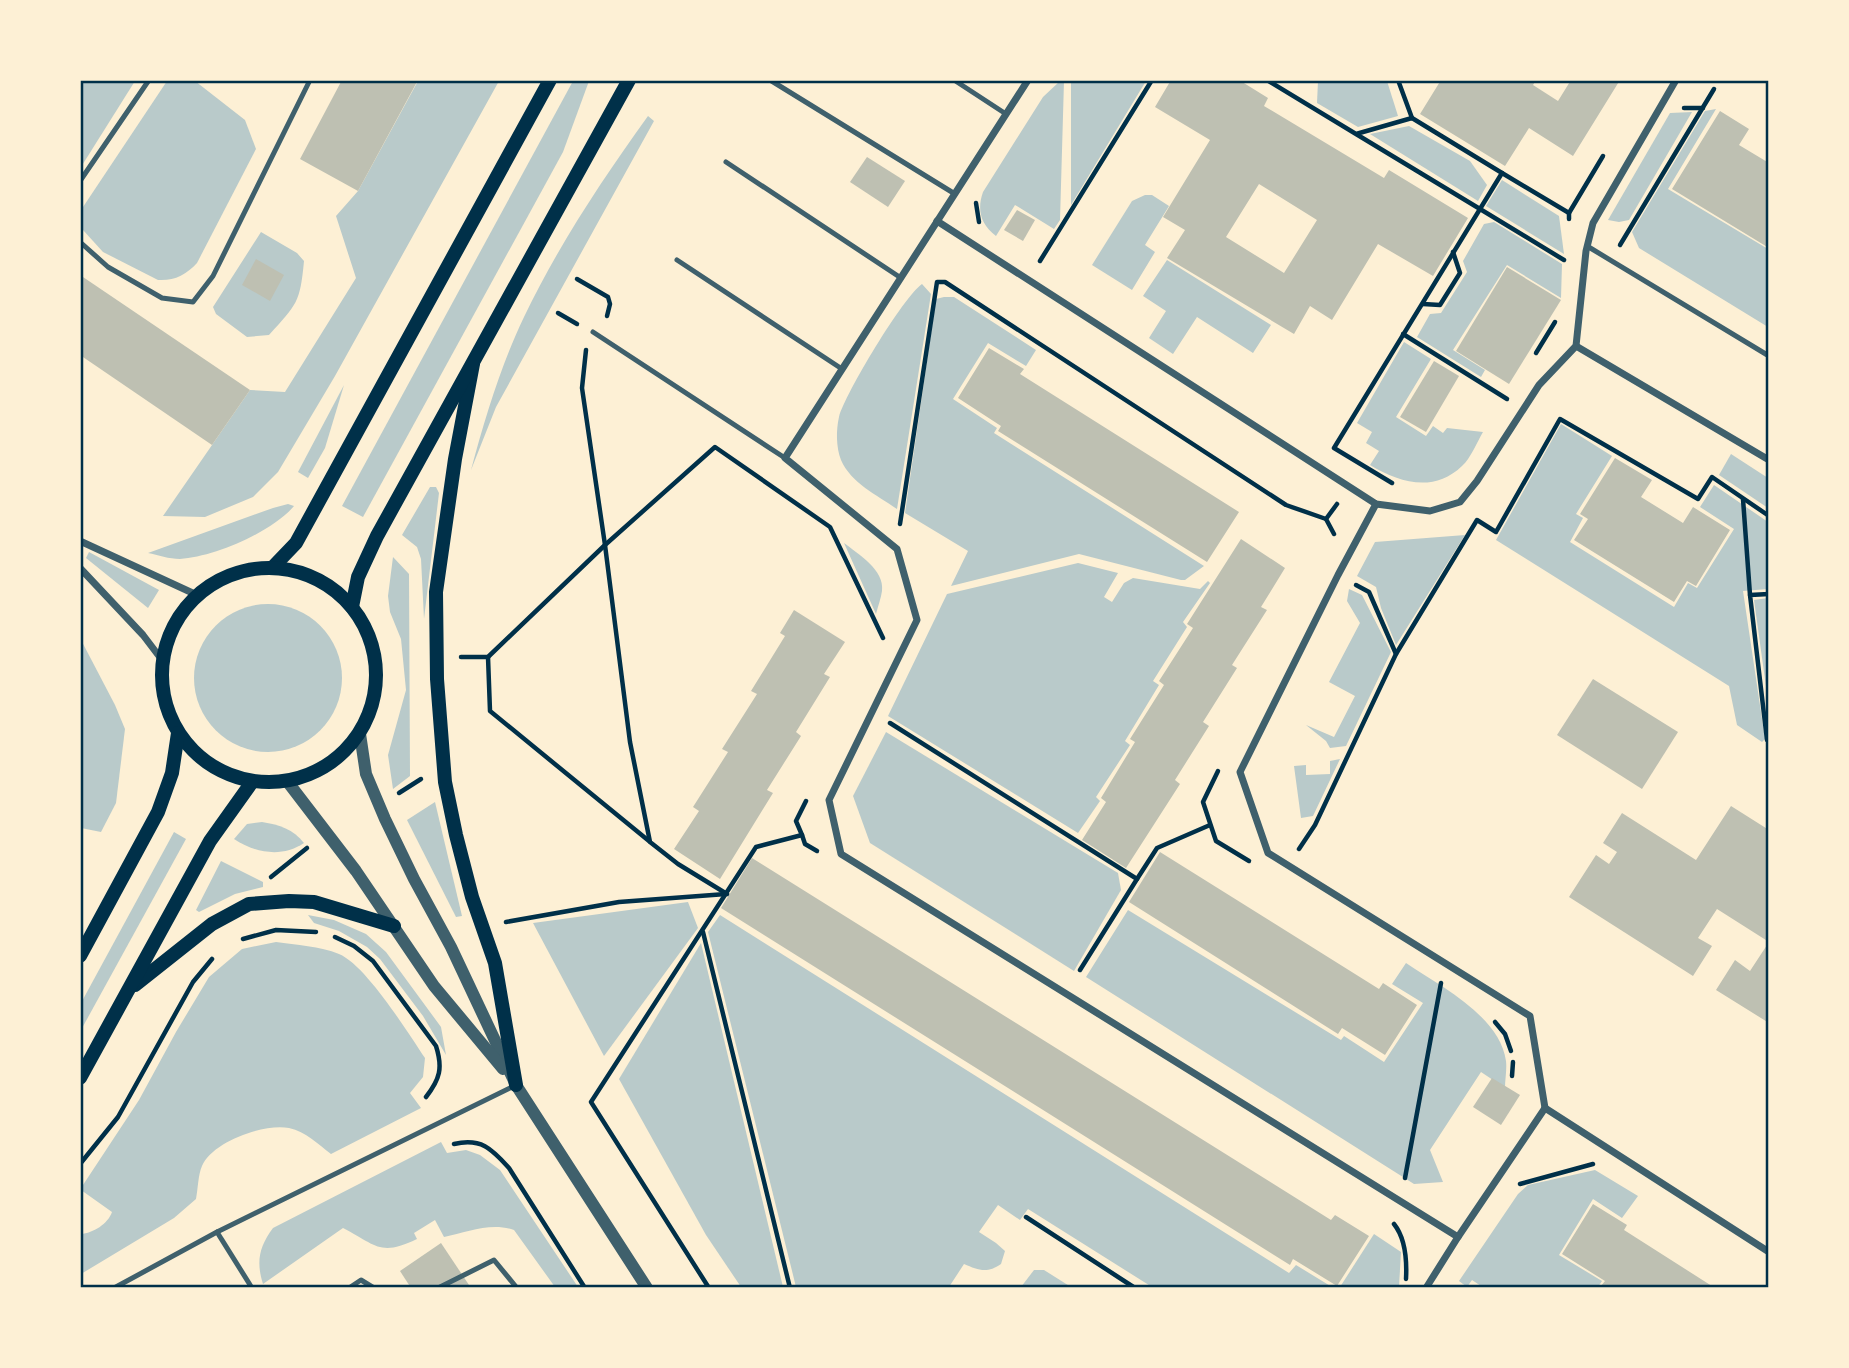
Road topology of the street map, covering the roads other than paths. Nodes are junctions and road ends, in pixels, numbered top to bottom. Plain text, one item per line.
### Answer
1 (149, 80) edge
2 (310, 80) edge
3 (550, 80) edge
4 (629, 80) edge
5 (771, 80) edge
6 (954, 80) edge
7 (1028, 80) edge
8 (1676, 80) edge
9 (1006, 114) junction
10 (726, 162) dead end
11 (80, 181) edge
12 (954, 194) junction
13 (937, 221) junction
14 (80, 242) edge
15 (1587, 246) junction
16 (677, 260) dead end
17 (901, 278) junction
18 (593, 332) road end
19 (1576, 346) junction
20 (1769, 356) edge
21 (473, 364) junction
22 (842, 369) junction
23 (785, 458) junction
24 (1769, 460) edge
25 (1376, 504) junction
26 (80, 541) edge
27 (273, 567) junction
28 (80, 568) edge
29 (197, 595) junction
30 (352, 607) junction
31 (162, 660) junction
32 (178, 733) junction
33 (360, 734) junction
34 (287, 781) junction
35 (252, 782) junction
36 (394, 926) junction
37 (80, 956) edge
38 (131, 988) junction
39 (80, 1078) edge
40 (516, 1085) junction
41 (1545, 1108) junction
42 (217, 1233) junction
43 (1458, 1237) junction
44 (1769, 1252) edge
45 (114, 1287) edge
46 (253, 1287) edge
47 (349, 1287) edge
48 (374, 1287) edge
49 (438, 1287) edge
50 (517, 1287) edge
51 (647, 1287) edge
52 (1426, 1287) edge

1 - 11 lane
2 - 14 lane
3 - 27 main road
4 - 21 main road
5 - 12 lane
6 - 9 lane
7 - 9 street
8 - 15 street
9 - 12 street
10 - 17 lane
12 - 13 street
13 - 17 street
13 - 25 street
15 - 19 street
15 - 20 lane
16 - 22 lane
17 - 22 street
18 - 23 lane
19 - 24 street
19 - 25 street
21 - 30 main road
21 - 40 main road
22 - 23 street
23 - 43 street
25 - 41 street
26 - 29 street
27 - 29 main road
27 - 30 main road
28 - 31 street
29 - 31 main road
30 - 33 main road
31 - 32 main road
32 - 35 main road
32 - 37 main road
33 - 34 main road
33 - 40 street
34 - 35 main road
34 - 36 street
35 - 38 main road
36 - 38 main road
36 - 40 street
38 - 39 main road
40 - 42 lane
40 - 51 street
41 - 43 street
41 - 44 street
42 - 45 lane
42 - 46 lane
43 - 52 street
47 - 48 lane
49 - 50 lane

